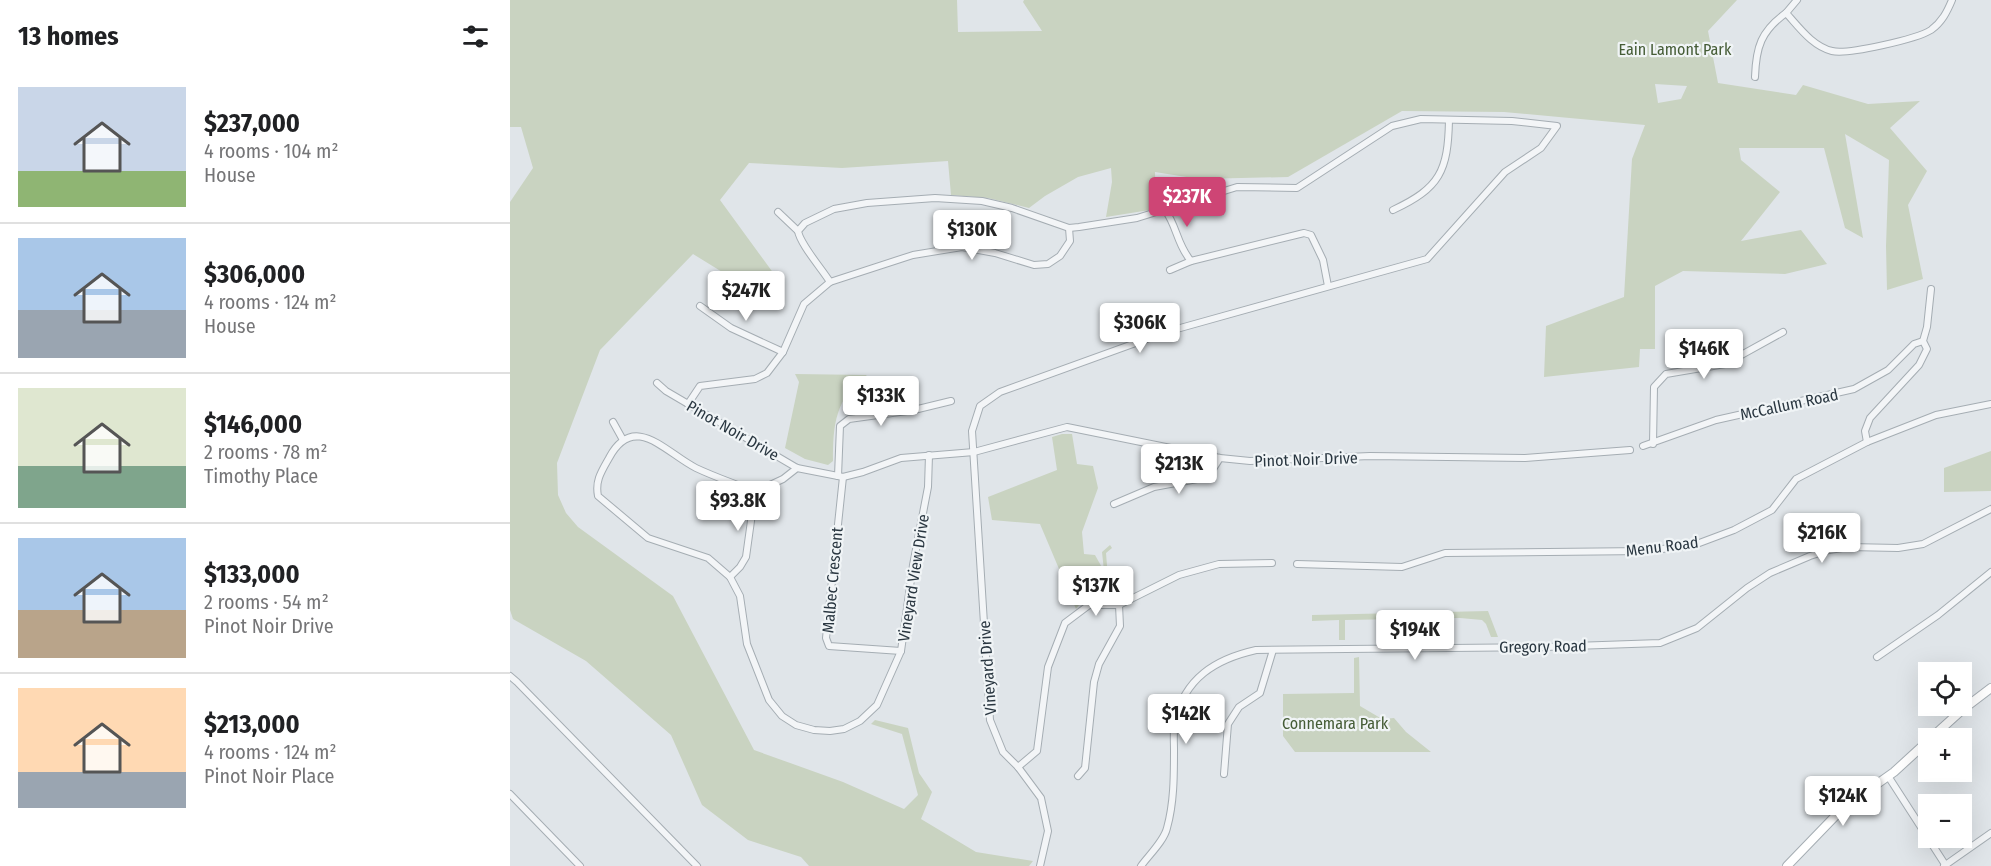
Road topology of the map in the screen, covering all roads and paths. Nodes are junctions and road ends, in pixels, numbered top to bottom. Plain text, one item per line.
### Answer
1 (1797, 0) edge
2 (1952, 0) edge
3 (1786, 13) junction
4 (1755, 77) dead end
5 (1449, 120) junction
6 (1165, 210) junction
7 (1393, 210) dead end
8 (778, 212) dead end
9 (1069, 228) junction
10 (798, 231) junction
11 (1191, 261) junction
12 (1170, 270) dead end
13 (830, 282) junction
14 (1328, 286) junction
15 (1931, 289) dead end
16 (700, 306) dead end
17 (1783, 332) dead end
18 (1923, 341) junction
19 (783, 352) junction
20 (657, 383) dead end
21 (951, 401) dead end
22 (688, 404) junction
23 (1991, 404) edge
24 (613, 422) dead end
25 (623, 440) junction
26 (1868, 442) junction
27 (1653, 444) junction
28 (1643, 446) dead end
29 (1630, 450) dead end
30 (974, 452) junction
31 (929, 455) junction
32 (1220, 458) junction
33 (797, 468) junction
34 (840, 476) junction
35 (756, 492) junction
36 (1114, 504) dead end
37 (1991, 509) edge
38 (1272, 563) dead end
39 (1297, 564) dead end
40 (1991, 572) edge
41 (730, 577) junction
42 (1119, 605) junction
43 (1273, 650) junction
44 (901, 651) junction
45 (1876, 657) dead end
46 (510, 676) edge
47 (1991, 688) edge
48 (1942, 728) edge
49 (1918, 750) edge
50 (1018, 768) junction
51 (1224, 774) dead end
52 (1078, 776) dead end
53 (1888, 776) junction
54 (510, 794) edge
55 (1991, 833) edge
56 (580, 866) edge
57 (697, 866) edge
58 (1040, 866) edge
59 (1141, 866) edge
60 (1787, 866) edge
61 (1945, 866) edge

1 - 3 street
2 - 3 street
3 - 4 street
5 - 6 street
5 - 7 street
5 - 14 street, Vineyard Drive
6 - 9 street
6 - 11 street
8 - 10 street
9 - 10 street
9 - 13 street
10 - 13 street
11 - 12 street
11 - 14 street
13 - 19 street
14 - 30 street, Vineyard Drive
15 - 18 street
16 - 19 street
17 - 27 street
18 - 26 street
18 - 27 street, McCallum Road
19 - 22 street
20 - 22 street, Pinot Noir Drive
21 - 34 street
22 - 33 street, Pinot Noir Drive
23 - 26 street, Menu Road
24 - 25 street
25 - 35 street
25 - 41 street, Vineyard View Drive
26 - 39 street, Menu Road
27 - 28 street, McCallum Road
29 - 32 street, Pinot Noir Drive
30 - 31 street, Pinot Noir Drive
30 - 32 street, Pinot Noir Drive
30 - 50 street, Vineyard Drive
31 - 34 street, Pinot Noir Drive
31 - 44 street, Vineyard View Drive
32 - 36 street
33 - 34 street, Pinot Noir Drive
33 - 35 street
34 - 44 street, Malbec Crescent
35 - 41 street
37 - 43 street, Gregory Road
38 - 42 street
40 - 45 street
41 - 44 street, Vineyard View Drive
42 - 50 street
42 - 52 street
43 - 51 street
43 - 59 street, Gregory Road
46 - 57 street
47 - 48 main road
49 - 53 main road
50 - 58 street, Vineyard Drive
53 - 60 main road
53 - 61 street
54 - 56 street
55 - 61 street

